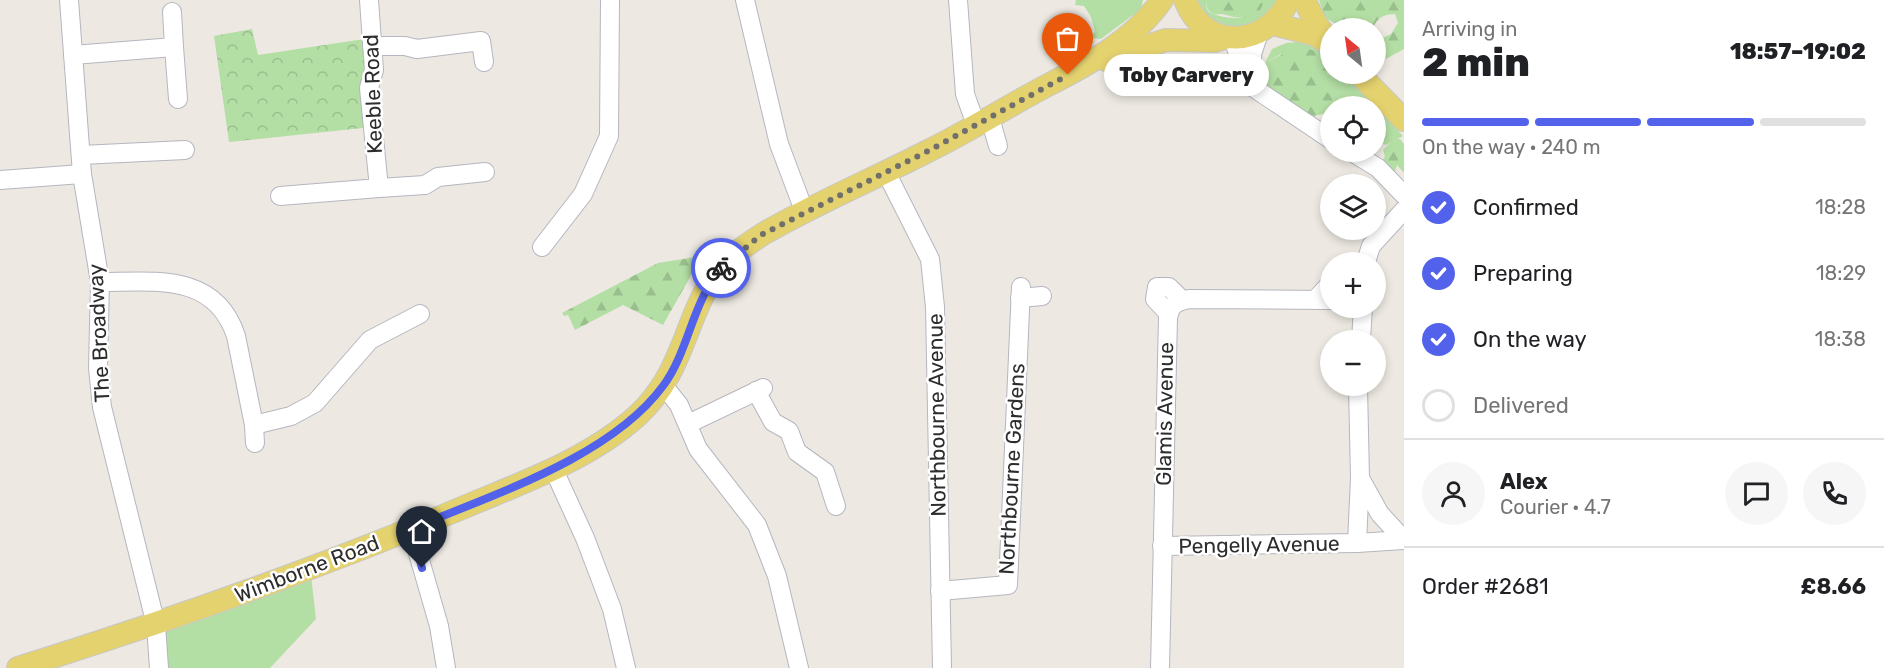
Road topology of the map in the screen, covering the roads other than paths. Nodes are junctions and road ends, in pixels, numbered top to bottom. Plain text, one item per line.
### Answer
1 (69, 0) edge
2 (369, 0) edge
3 (610, 0) edge
4 (745, 0) edge
5 (958, 0) edge
6 (1162, 0) edge
7 (1185, 0) edge
8 (1288, 0) edge
9 (1304, 0) edge
10 (172, 12) dead end
11 (1266, 28) junction
12 (1320, 29) edge
13 (1230, 37) junction
14 (1320, 38) edge
15 (372, 46) junction
16 (174, 47) junction
17 (73, 55) junction
18 (484, 62) dead end
19 (1082, 68) junction
20 (1369, 84) edge
21 (1254, 88) junction
22 (178, 99) dead end
23 (1404, 120) edge
24 (983, 122) junction
25 (1320, 132) edge
26 (998, 146) dead end
27 (185, 150) dead end
28 (81, 155) junction
29 (1368, 162) edge
30 (485, 172) dead end
31 (886, 172) junction
32 (82, 174) junction
33 (0, 180) edge
34 (379, 188) junction
35 (1404, 195) edge
36 (280, 196) dead end
37 (1404, 210) edge
38 (805, 213) junction
39 (542, 247) dead end
40 (1370, 252) edge
41 (100, 282) junction
42 (1042, 296) dead end
43 (1320, 300) edge
44 (420, 314) dead end
45 (664, 386) junction
46 (1358, 396) edge
47 (687, 424) junction
48 (254, 425) junction
49 (255, 443) dead end
50 (553, 468) junction
51 (1360, 478) junction
52 (836, 506) dead end
53 (411, 529) junction
54 (1404, 540) edge
55 (1357, 543) junction
56 (1162, 546) junction
57 (940, 591) junction
58 (156, 625) junction
59 (18, 668) edge
60 (159, 668) edge
61 (446, 668) edge
62 (626, 668) edge
63 (799, 668) edge
64 (942, 668) edge
65 (1160, 668) edge

1 - 17 street, The Broadway
2 - 15 street, Keeble Road
3 - 39 street
4 - 38 street
5 - 24 street
6 - 19 main road, Wimborne Road
7 - 13 main road
8 - 11 main road
9 - 12 main road
10 - 16 street
11 - 13 main road, Wimborne Road
11 - 14 main road
11 - 21 street
13 - 19 main road, Wimborne Road
13 - 21 street
15 - 18 street
15 - 34 street, Keeble Road
16 - 17 street
16 - 22 street
17 - 28 street, The Broadway
19 - 24 main road, Wimborne Road
20 - 23 main road
21 - 25 street
24 - 26 street
24 - 31 main road, Wimborne Road
27 - 28 street
28 - 32 street, The Broadway
29 - 35 street
30 - 34 street
31 - 38 main road, Wimborne Road
31 - 57 street, Northbourne Avenue
32 - 33 street
32 - 41 street, The Broadway
34 - 36 street
37 - 40 street
38 - 45 main road, Wimborne Road
41 - 48 street
41 - 58 street, The Broadway
42 - 57 street, Northbourne Gardens
43 - 56 street, Glamis Avenue
44 - 48 street
45 - 47 street
45 - 50 main road, Wimborne Road
46 - 51 street, Pengelly Avenue
47 - 52 street
47 - 63 street
48 - 49 street
50 - 53 main road, Wimborne Road
50 - 62 street
51 - 54 street
51 - 55 street, Pengelly Avenue
53 - 58 main road, Wimborne Road
53 - 61 street
54 - 55 street, Pengelly Avenue
55 - 56 street, Pengelly Avenue
56 - 65 street, Glamis Avenue
57 - 64 street, Northbourne Avenue
58 - 59 main road, Wimborne Road
58 - 60 street, The Broadway

